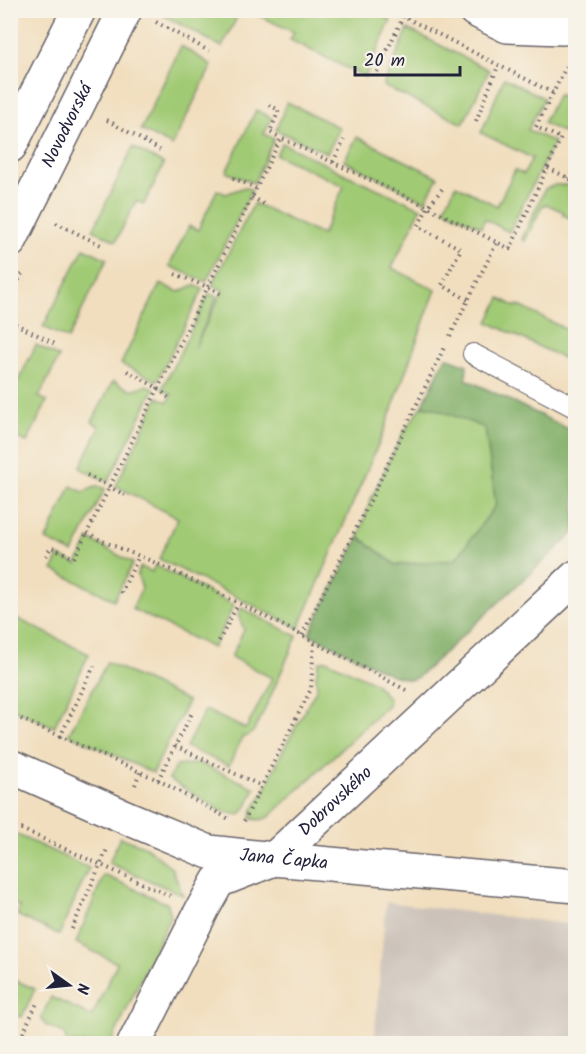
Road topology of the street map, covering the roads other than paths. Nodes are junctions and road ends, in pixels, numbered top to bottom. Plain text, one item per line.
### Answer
1 (79, 10) edge
2 (475, 10) edge
3 (137, 15) edge
4 (570, 40) edge
5 (10, 146) edge
6 (10, 240) edge
7 (473, 354) dead end
8 (576, 408) edge
9 (576, 577) edge
10 (10, 766) edge
11 (284, 850) junction
12 (576, 886) edge
13 (134, 1044) edge

1 - 5 street
2 - 4 street
3 - 6 street, Novodvorská
7 - 8 lane
9 - 11 street, Dobrovského
10 - 11 street, Jana Čapka
11 - 12 street, Jana Čapka
11 - 13 street, Dobrovského

